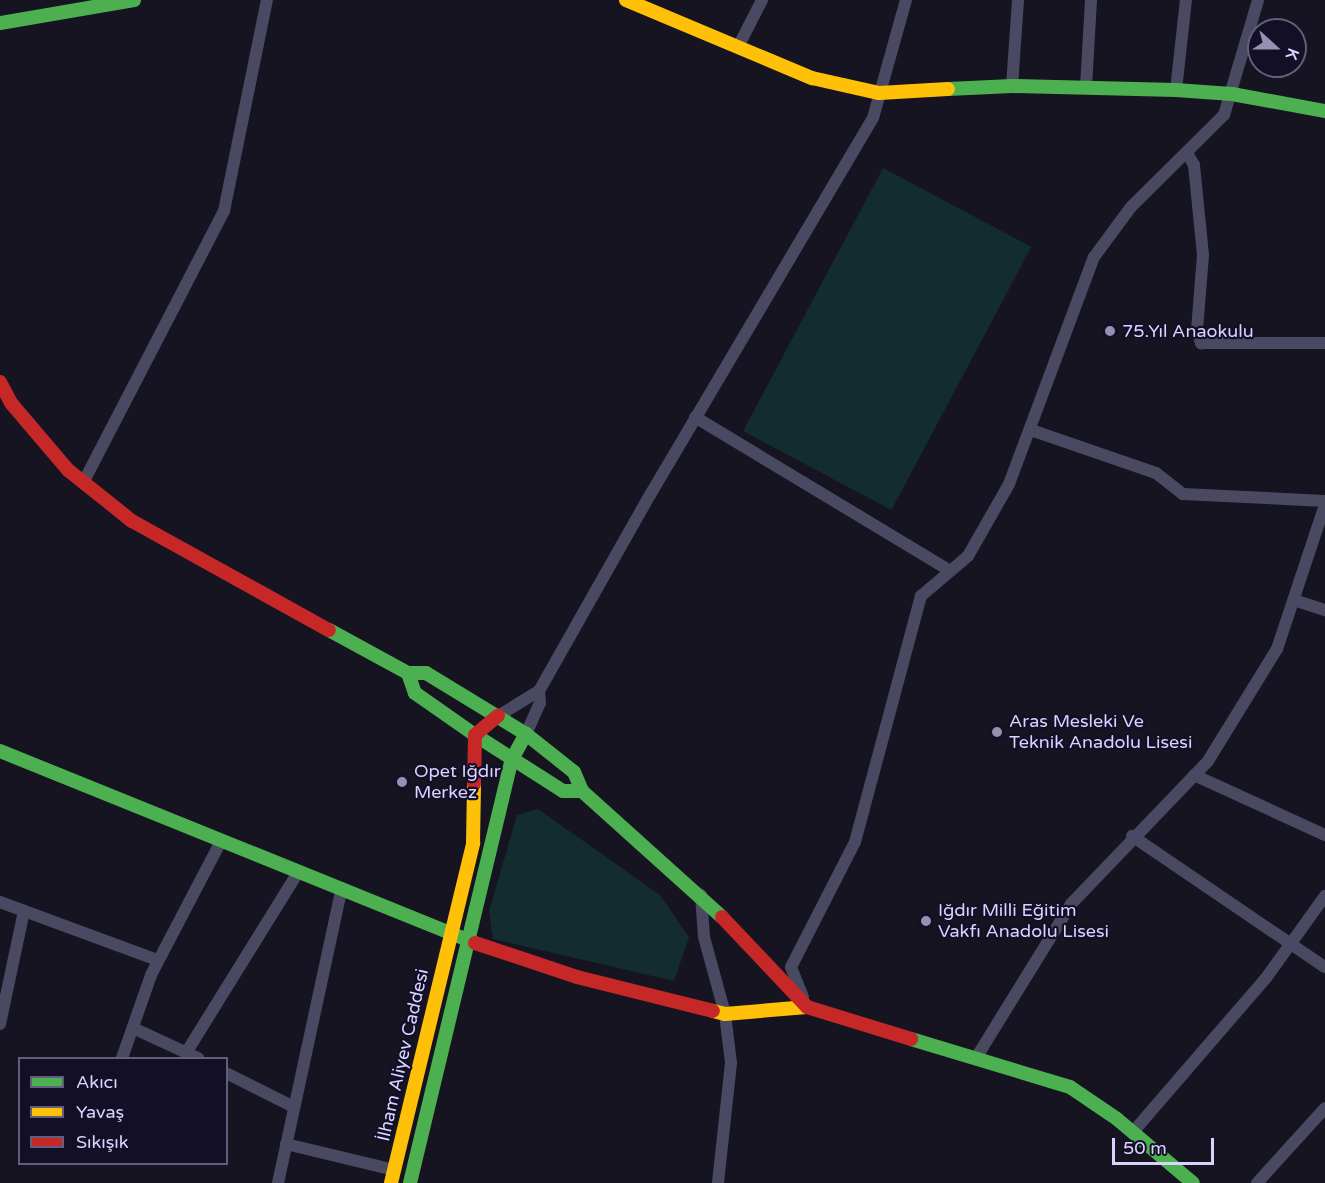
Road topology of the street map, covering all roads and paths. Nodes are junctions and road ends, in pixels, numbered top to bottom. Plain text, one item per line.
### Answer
1 (134, 0) edge
2 (267, 0) edge
3 (626, 0) edge
4 (762, 0) edge
5 (906, 0) edge
6 (1018, 0) edge
7 (1090, 0) edge
8 (1186, 0) edge
9 (1258, 0) edge
10 (0, 23) edge
11 (738, 47) junction
12 (1012, 86) junction
13 (1086, 87) junction
14 (1176, 90) junction
15 (879, 93) junction
16 (1232, 94) junction
17 (1325, 111) edge
18 (1187, 153) junction
19 (1325, 343) edge
20 (0, 382) edge
21 (695, 417) junction
22 (1030, 430) junction
23 (83, 483) junction
24 (1325, 503) edge
25 (948, 570) junction
26 (1294, 600) junction
27 (1325, 610) edge
28 (408, 673) junction
29 (540, 691) junction
30 (498, 717) junction
31 (526, 734) junction
32 (475, 735) junction
33 (0, 750) edge
34 (512, 759) junction
35 (1194, 775) junction
36 (582, 791) junction
37 (1325, 835) edge
38 (1132, 836) junction
39 (221, 841) junction
40 (299, 871) junction
41 (342, 888) junction
42 (701, 895) junction
43 (1325, 896) edge
44 (0, 902) edge
45 (24, 911) junction
46 (450, 934) junction
47 (466, 939) junction
48 (1292, 942) junction
49 (158, 960) junction
50 (1325, 967) edge
51 (807, 1006) junction
52 (725, 1014) junction
53 (0, 1024) edge
54 (133, 1028) junction
55 (186, 1053) junction
56 (123, 1057) edge
57 (194, 1057) edge
58 (976, 1058) junction
59 (228, 1074) edge
60 (294, 1107) junction
61 (1325, 1108) edge
62 (1133, 1132) junction
63 (286, 1144) junction
64 (393, 1176) edge
65 (278, 1183) edge
66 (410, 1183) edge
67 (718, 1183) edge
68 (1193, 1183) edge
69 (1257, 1183) edge

1 - 10 street
2 - 23 street
3 - 11 street
4 - 11 street
5 - 15 street
6 - 12 street
7 - 13 street
8 - 14 street
9 - 16 street
11 - 15 street
12 - 13 street
12 - 15 street
13 - 14 street
14 - 16 street
15 - 21 street
16 - 17 street
16 - 18 street
18 - 19 street
18 - 22 street
20 - 23 street
21 - 25 street
21 - 29 street
22 - 24 street
22 - 25 street
23 - 28 street
24 - 26 street
25 - 51 street
26 - 27 street
26 - 35 street
28 - 30 street
28 - 32 street
29 - 30 street
29 - 31 street
30 - 31 street
30 - 32 street
31 - 34 street, İlham Aliyev Caddesi
31 - 36 street
32 - 34 street
32 - 46 street, İlham Aliyev Caddesi
33 - 39 street
34 - 36 street
34 - 47 street, İlham Aliyev Caddesi
35 - 37 street
35 - 38 street
36 - 42 street
38 - 48 street
38 - 58 street
39 - 40 street
39 - 49 street
40 - 41 street
40 - 55 street
41 - 46 street
41 - 60 street
42 - 51 street
42 - 52 street
43 - 48 street
44 - 45 street
45 - 49 street
45 - 53 street
46 - 47 street
46 - 64 street, İlham Aliyev Caddesi
47 - 52 street
47 - 66 street, İlham Aliyev Caddesi
48 - 50 street
48 - 62 street
49 - 54 street
51 - 52 street
51 - 58 street
52 - 67 street
54 - 55 street
54 - 56 street
55 - 57 street
58 - 62 street
59 - 60 street
60 - 63 street
61 - 69 street
62 - 68 street
63 - 64 street
63 - 65 street

